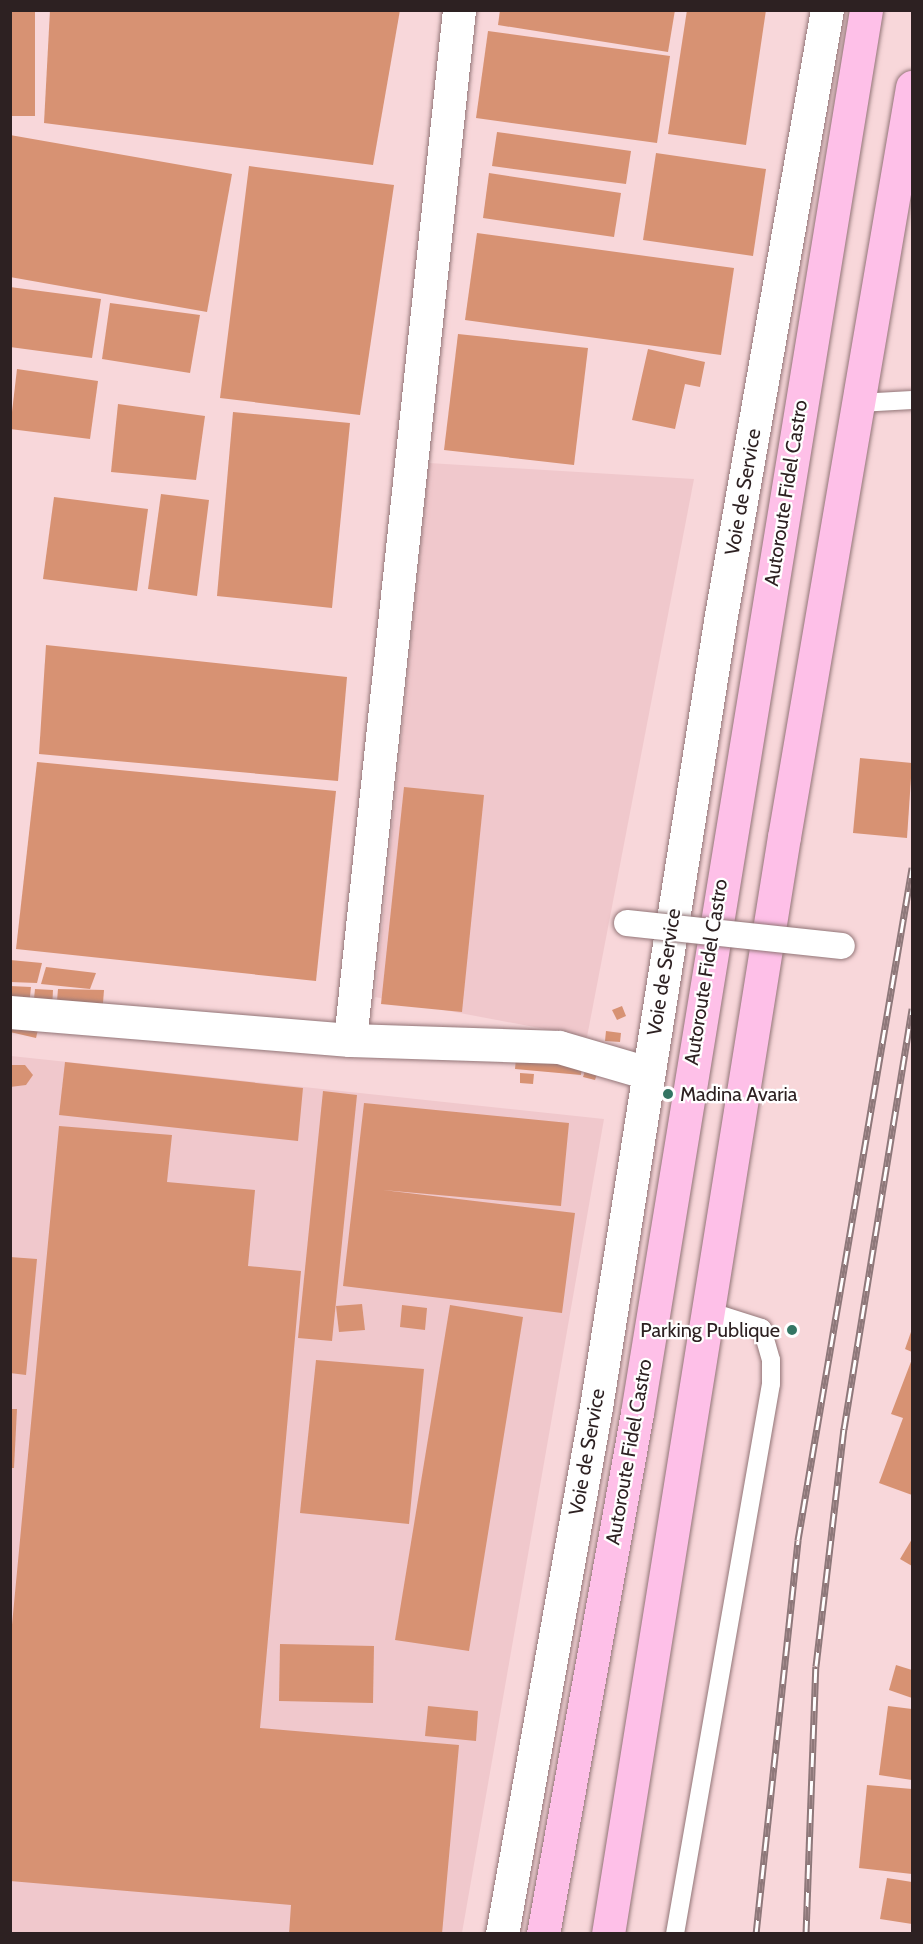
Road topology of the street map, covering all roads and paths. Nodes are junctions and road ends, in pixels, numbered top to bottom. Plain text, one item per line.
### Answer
1 (459, 10) edge
2 (827, 10) edge
3 (866, 10) edge
4 (912, 87) edge
5 (912, 400) edge
6 (858, 403) junction
7 (627, 923) dead end
8 (842, 946) dead end
9 (10, 1012) edge
10 (350, 1040) junction
11 (648, 1073) junction
12 (708, 1311) junction
13 (596, 1407) junction
14 (637, 1413) junction
15 (502, 1934) edge
16 (543, 1934) edge
17 (608, 1934) edge
18 (675, 1934) edge

1 - 10 street
2 - 11 street, Voie de Service
3 - 14 highway, Autoroute Fidel Castro
4 - 6 highway
5 - 6 lane
6 - 12 highway
7 - 8 street, bridge
9 - 10 street
10 - 11 street
11 - 13 street, Voie de Service
12 - 17 highway
12 - 18 lane
13 - 14 street
13 - 15 street, Voie de Service
14 - 16 highway, Autoroute Fidel Castro

